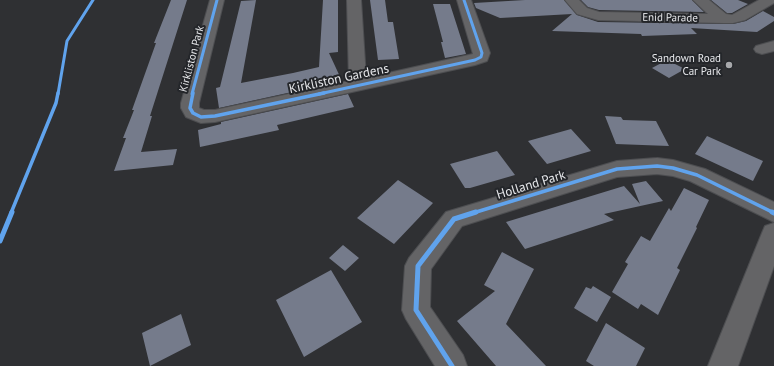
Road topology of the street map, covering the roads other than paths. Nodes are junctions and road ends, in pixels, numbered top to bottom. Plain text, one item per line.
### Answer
1 (217, 0) edge
2 (354, 0) edge
3 (464, 0) edge
4 (572, 0) edge
5 (700, 0) edge
6 (769, 0) edge
7 (723, 19) junction
8 (358, 86) junction
9 (201, 117) joint
10 (774, 213) edge
11 (774, 233) edge
12 (452, 366) edge
13 (723, 366) edge

1 - 9 street, Kirkliston Park
2 - 8 street
3 - 8 street, Kirkliston Gardens
4 - 7 street, Enid Parade
5 - 7 street
6 - 7 street, Enid Parade
8 - 9 street, Kirkliston Gardens
10 - 12 street, Holland Park
11 - 13 street

